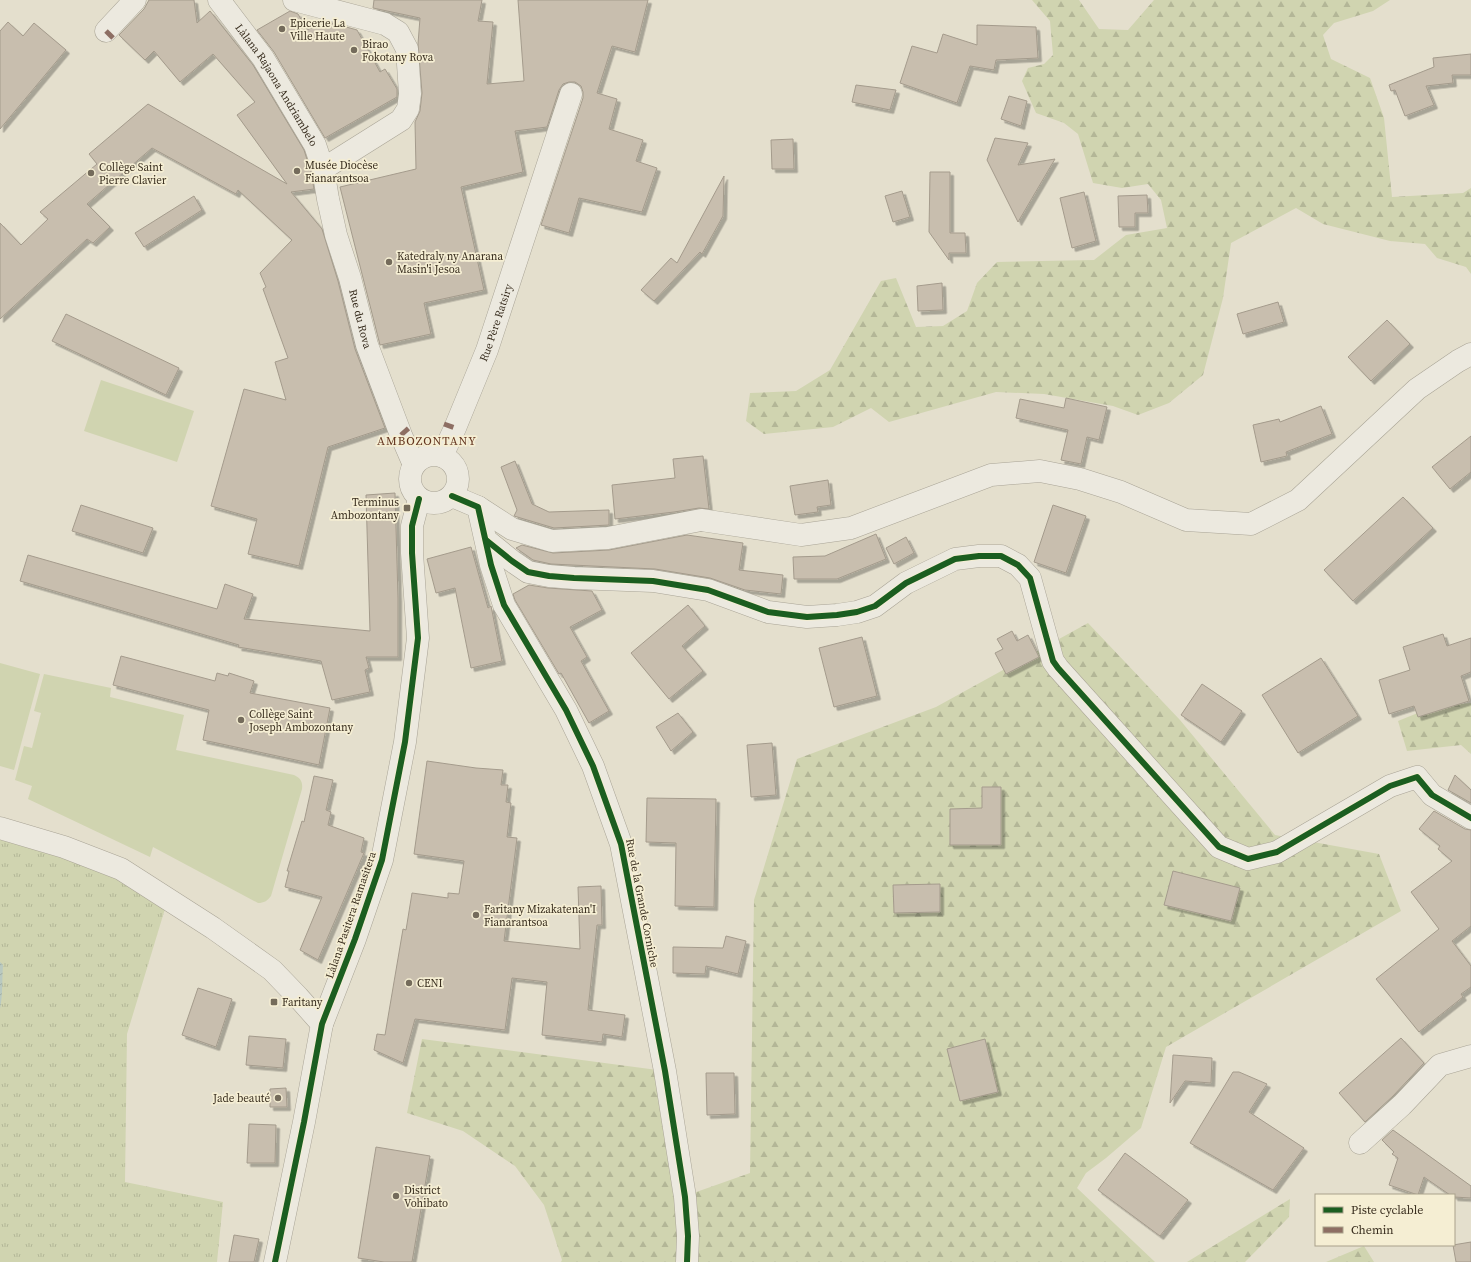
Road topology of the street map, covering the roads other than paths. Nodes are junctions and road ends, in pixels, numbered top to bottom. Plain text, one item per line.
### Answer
1 (135, 0) edge
2 (294, 0) edge
3 (224, 2) edge
4 (106, 31) dead end
5 (571, 94) dead end
6 (323, 169) junction
7 (1471, 354) edge
8 (442, 456) junction
9 (414, 465) junction
10 (452, 496) junction
11 (419, 499) junction
12 (478, 507) junction
13 (486, 540) junction
14 (1471, 818) edge
15 (0, 828) edge
16 (322, 1024) junction
17 (1471, 1056) edge
18 (1360, 1143) dead end
19 (275, 1262) edge
20 (687, 1262) edge

1 - 4 street
2 - 6 street
3 - 6 street, Làlana Rajaona Andriambelo
5 - 8 street, Rue Père Ratsiry
6 - 9 street, Rue du Rova
7 - 12 street
8 - 9 street
8 - 10 street
9 - 11 street
10 - 11 street
10 - 12 street
11 - 16 street, Làlana Pasitera Ramasitera
12 - 13 street, Rue de la Grande Corniche
13 - 14 street
13 - 20 street, Rue de la Grande Corniche
15 - 16 street
16 - 19 street, Làlana Pasitera Ramasitera
17 - 18 street

